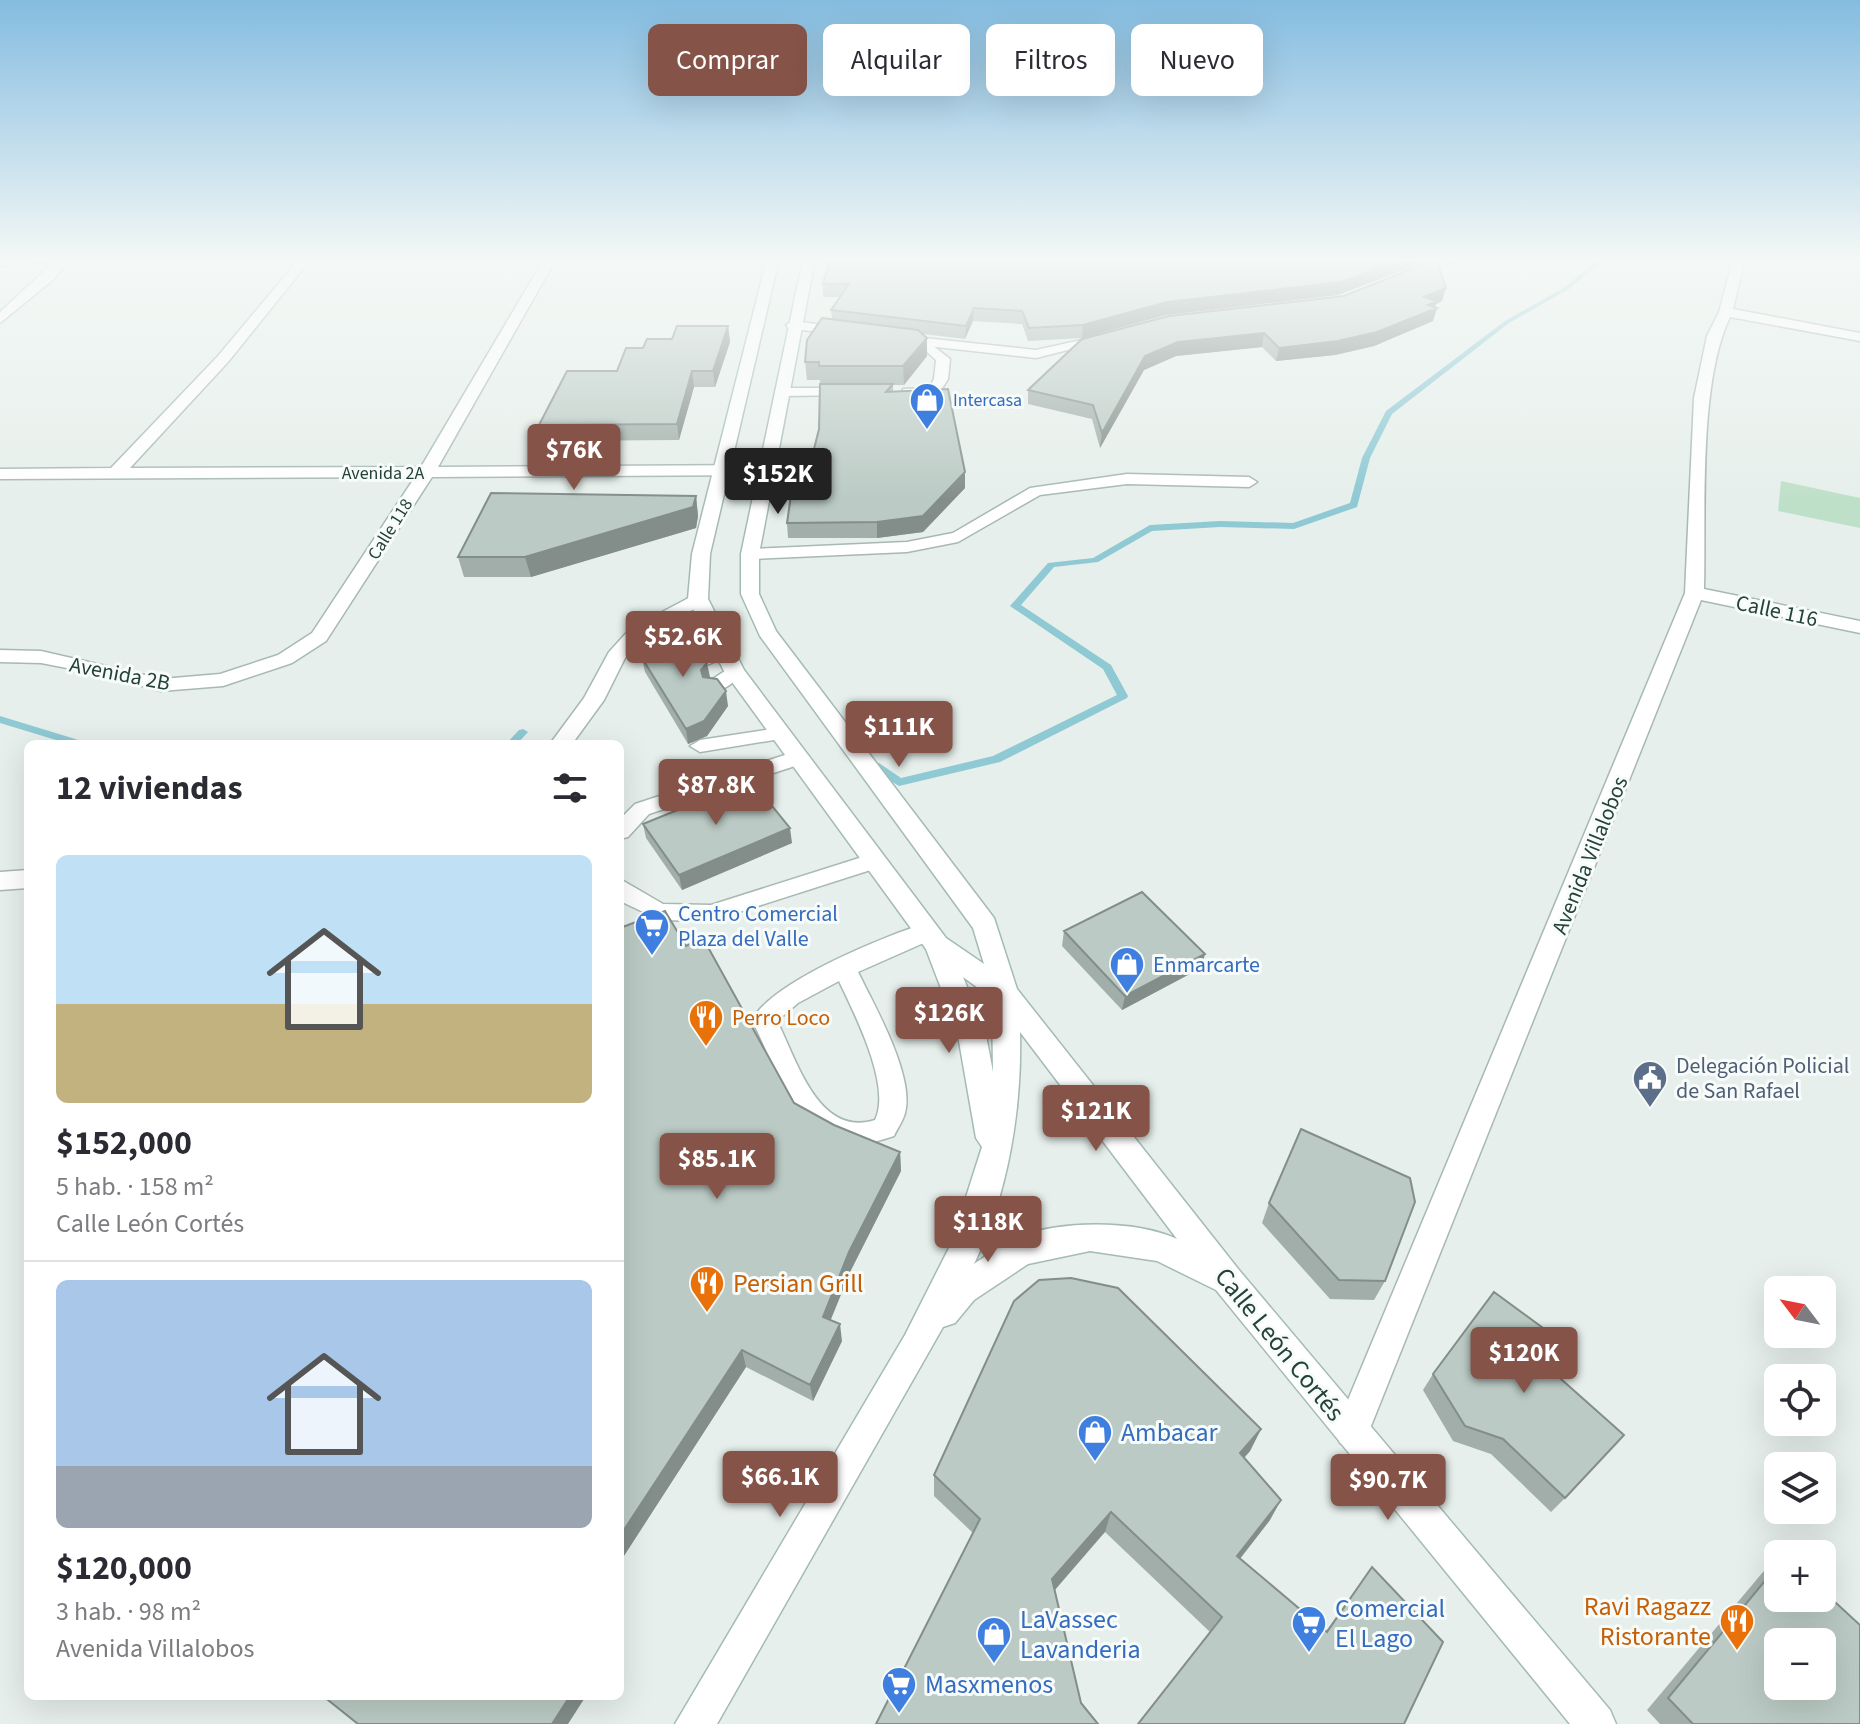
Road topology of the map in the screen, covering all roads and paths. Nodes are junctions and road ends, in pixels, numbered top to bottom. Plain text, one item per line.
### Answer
1 (240, 339) edge
2 (503, 339) edge
3 (753, 339) edge
4 (791, 339) edge
5 (904, 339) edge
6 (1100, 339) edge
7 (1713, 339) edge
8 (923, 342) junction
9 (783, 392) junction
10 (721, 470) junction
11 (767, 470) junction
12 (116, 473) junction
13 (426, 473) junction
14 (0, 474) edge
15 (1249, 482) dead end
16 (750, 554) junction
17 (1694, 593) junction
18 (698, 599) junction
19 (1860, 627) edge
20 (721, 648) junction
21 (0, 656) edge
22 (285, 659) joint
23 (700, 662) edge
24 (734, 671) junction
25 (715, 686) edge
26 (779, 734) junction
27 (564, 740) edge
28 (700, 746) edge
29 (797, 758) junction
30 (624, 828) edge
31 (875, 861) junction
32 (24, 879) edge
33 (0, 881) edge
34 (624, 893) edge
35 (932, 938) junction
36 (845, 969) junction
37 (1005, 993) junction
38 (995, 1156) junction
39 (1228, 1281) junction
40 (917, 1346) junction
41 (1352, 1431) junction
42 (695, 1724) edge
43 (1596, 1724) edge

1 - 12 street
2 - 13 street, Calle 118
3 - 10 street, Calle León Cortés
4 - 9 street, Calle León Cortés
5 - 8 street
6 - 8 street
7 - 17 street, Avenida Villalobos
8 - 9 lane
9 - 11 street, Calle León Cortés
10 - 11 street, Avenida 2A
10 - 13 street, Avenida 2A
10 - 18 street, Calle León Cortés
11 - 16 street, Calle León Cortés
12 - 13 street, Avenida 2A
12 - 14 street, Avenida 2A
13 - 22 street, Calle 118
15 - 16 lane
16 - 37 street, Calle León Cortés
17 - 19 street, Calle 116
17 - 41 street, Avenida Villalobos
18 - 20 street, Calle León Cortés
18 - 27 street
20 - 23 lane
20 - 24 street, Calle León Cortés
21 - 22 street, Avenida 2B
24 - 25 lane
24 - 26 street, Calle León Cortés
26 - 28 lane
26 - 29 street, Calle León Cortés
29 - 30 lane
29 - 31 street, Calle León Cortés
31 - 34 lane
31 - 35 street, Calle León Cortés
32 - 33 street
35 - 36 lane
35 - 37 street, Calle León Cortés
35 - 38 street
36 - 36 lane
37 - 38 street
37 - 39 street, Calle León Cortés
38 - 40 street
39 - 40 street
39 - 41 street, Calle León Cortés
40 - 42 street
41 - 43 street, Calle León Cortés

